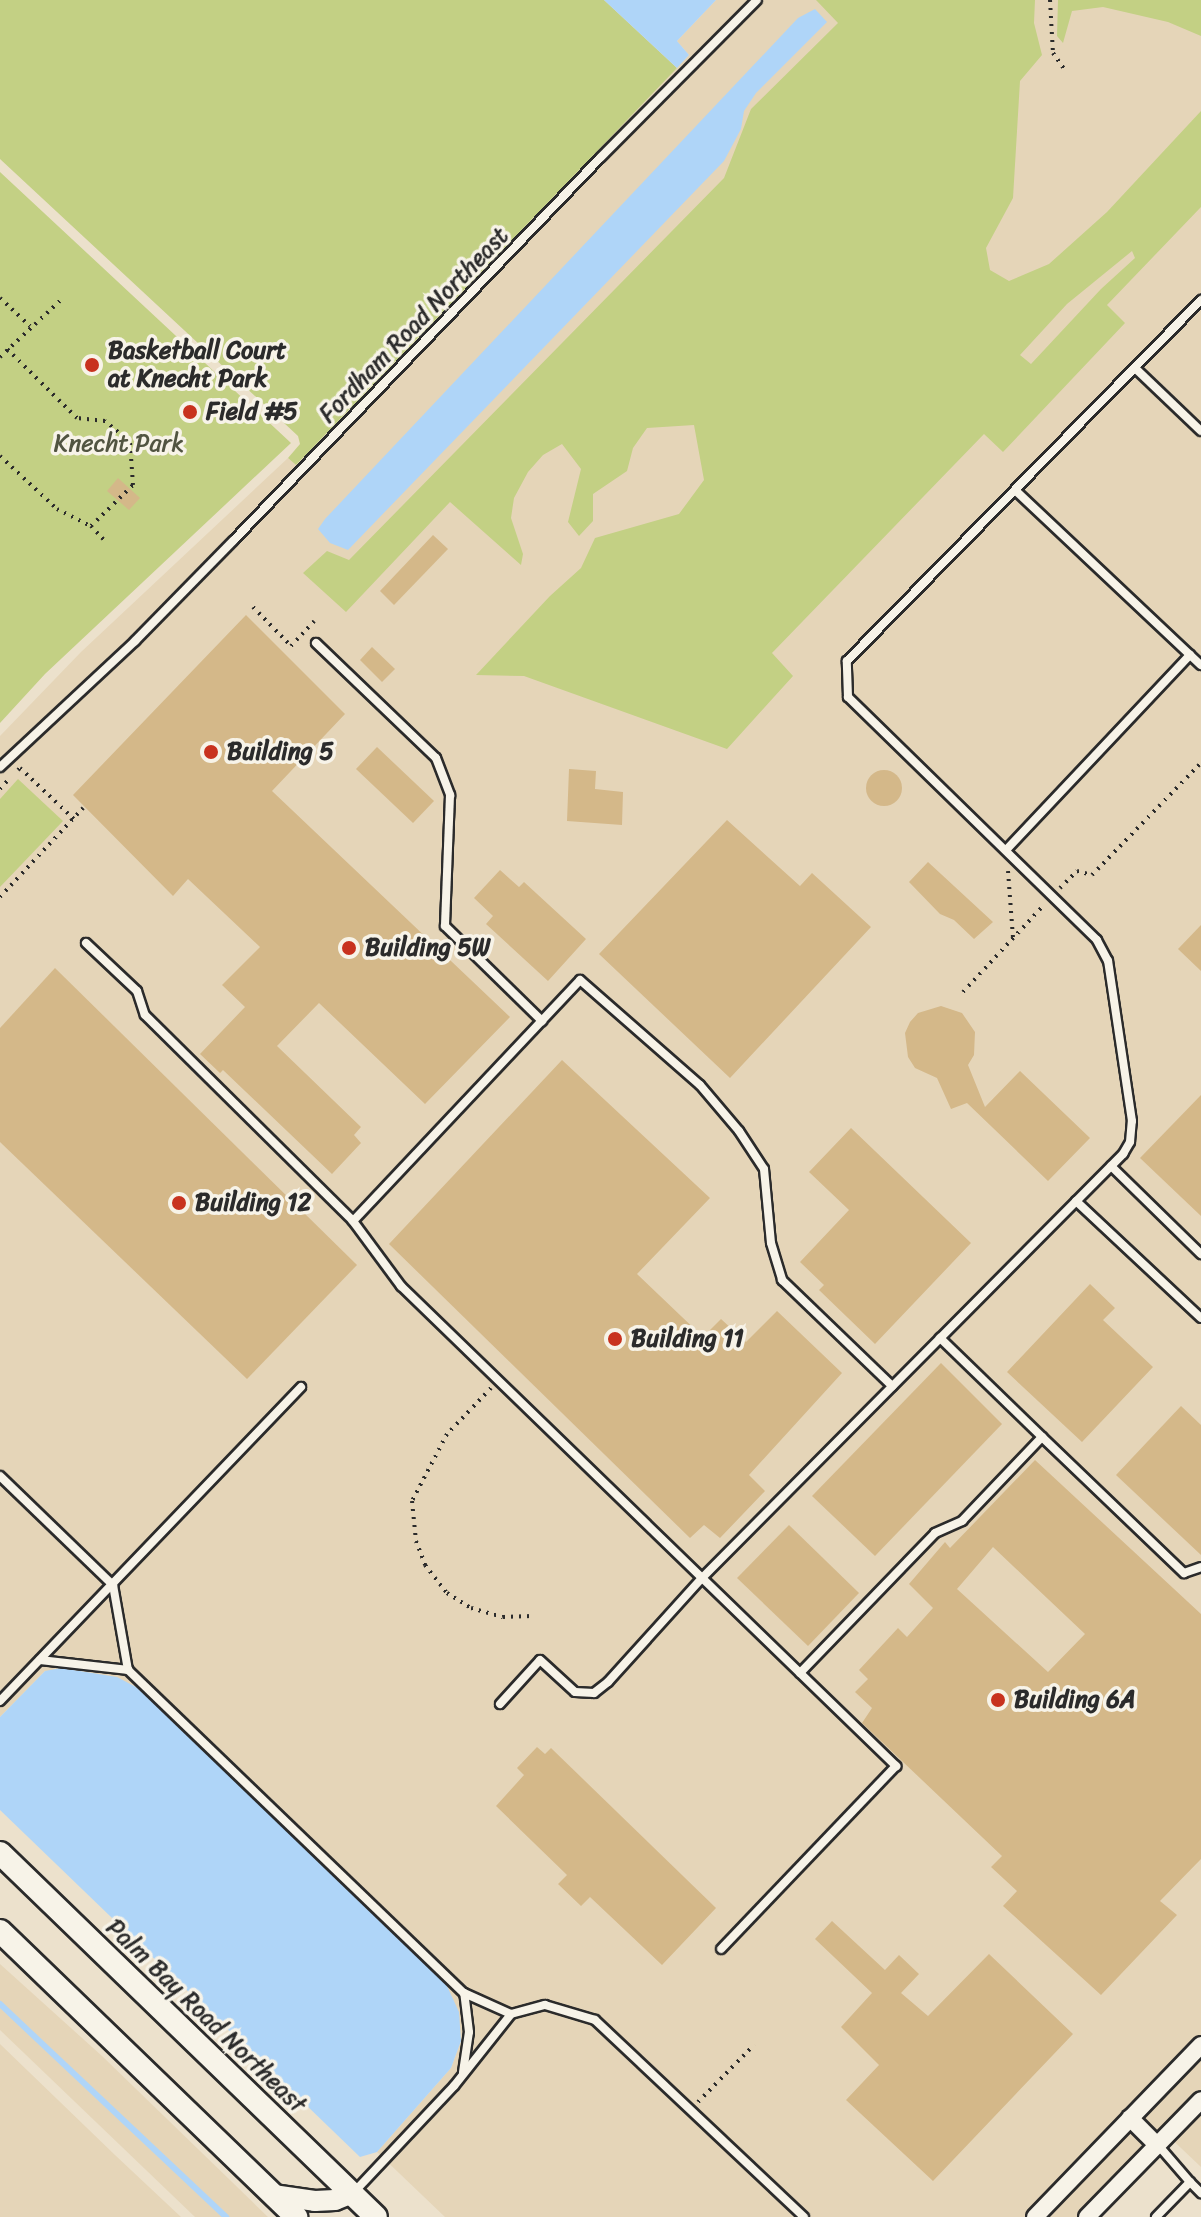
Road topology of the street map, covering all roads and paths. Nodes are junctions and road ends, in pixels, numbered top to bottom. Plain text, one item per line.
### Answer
1 (757, 0) edge
2 (1050, 0) edge
3 (1065, 70) dead end
4 (0, 298) edge
5 (61, 300) dead end
6 (1201, 300) edge
7 (30, 326) junction
8 (7, 349) junction
9 (0, 357) edge
10 (1135, 368) junction
11 (1201, 431) edge
12 (0, 456) edge
13 (1015, 490) junction
14 (91, 526) junction
15 (105, 541) dead end
16 (253, 607) dead end
17 (314, 621) dead end
18 (316, 643) dead end
19 (1190, 655) junction
20 (1201, 665) edge
21 (1201, 763) edge
22 (0, 767) edge
23 (0, 789) edge
24 (83, 808) dead end
25 (74, 819) junction
26 (1007, 849) junction
27 (1052, 896) junction
28 (0, 897) edge
29 (1013, 938) junction
30 (86, 943) dead end
31 (963, 992) dead end
32 (542, 1021) junction
33 (1111, 1166) junction
34 (1076, 1201) junction
35 (353, 1221) junction
36 (1201, 1254) edge
37 (1201, 1318) edge
38 (940, 1338) junction
39 (499, 1381) junction
40 (892, 1386) junction
41 (301, 1387) dead end
42 (1042, 1437) junction
43 (0, 1476) edge
44 (1201, 1567) edge
45 (702, 1578) junction
46 (113, 1585) junction
47 (533, 1616) dead end
48 (40, 1660) junction
49 (128, 1670) junction
50 (800, 1673) junction
51 (0, 1701) edge
52 (500, 1704) dead end
53 (0, 1853) edge
54 (0, 1931) edge
55 (721, 1949) dead end
56 (464, 1993) junction
57 (511, 2014) junction
58 (754, 2045) dead end
59 (1201, 2045) edge
60 (463, 2074) junction
61 (1201, 2100) edge
62 (691, 2109) junction
63 (1130, 2118) junction
64 (1157, 2145) junction
65 (1190, 2182) junction
66 (352, 2193) junction
67 (1201, 2193) edge
68 (273, 2195) junction
69 (296, 2217) edge
70 (376, 2217) edge
71 (804, 2217) edge
72 (1035, 2217) edge
73 (1087, 2217) edge
74 (1156, 2217) edge

1 - 22 lane, Fordham Road Northeast
2 - 3 path
4 - 7 path
5 - 7 path
6 - 10 lane
7 - 8 path
8 - 9 path
8 - 14 path
10 - 11 lane
10 - 13 lane
12 - 14 path
13 - 19 lane
13 - 26 lane
14 - 15 path
16 - 17 path
18 - 32 lane
19 - 20 lane
19 - 26 lane
21 - 27 path
23 - 25 path
24 - 25 path
25 - 28 path
26 - 27 lane
26 - 29 path
27 - 29 path
27 - 33 lane
29 - 31 path
30 - 35 lane
32 - 35 lane
32 - 40 lane
33 - 34 lane
33 - 36 lane
34 - 37 lane
34 - 38 lane
35 - 39 lane
38 - 40 lane
38 - 42 lane
39 - 45 lane
39 - 47 path
40 - 45 lane
41 - 46 lane
42 - 44 lane
42 - 50 lane
43 - 46 lane
45 - 50 lane
45 - 52 lane
46 - 48 lane
46 - 49 lane
48 - 49 lane
48 - 51 lane
49 - 56 lane
50 - 55 lane
53 - 66 main road, Palm Bay Road Northeast
54 - 68 main road
56 - 57 lane
56 - 60 lane
57 - 60 lane
57 - 62 lane
58 - 62 path
59 - 63 street
60 - 66 lane
61 - 64 street
62 - 71 lane
63 - 64 street
63 - 72 street
64 - 65 lane
64 - 73 street
65 - 67 lane
65 - 74 lane
66 - 68 street
66 - 70 main road, Palm Bay Road Northeast
68 - 69 main road

